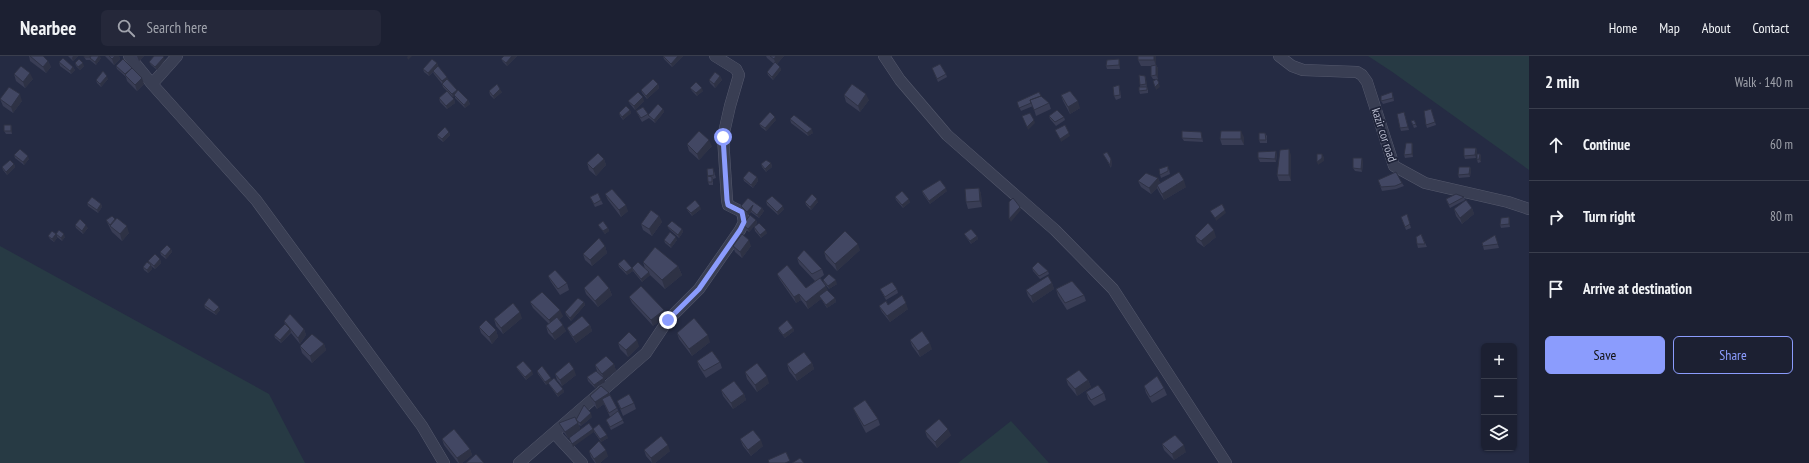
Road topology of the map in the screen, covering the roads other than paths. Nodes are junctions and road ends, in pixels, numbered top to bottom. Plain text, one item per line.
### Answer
1 (129, 56) edge
2 (177, 56) edge
3 (714, 56) edge
4 (884, 56) edge
5 (1279, 56) edge
6 (152, 84) junction
7 (1529, 209) edge
8 (554, 433) junction
9 (444, 463) edge
10 (519, 463) edge
11 (582, 463) edge
12 (1226, 463) edge

1 - 6 street
2 - 6 street
3 - 8 street
4 - 12 street
5 - 7 street, kazir cor road
6 - 9 street
8 - 10 street
8 - 11 street

